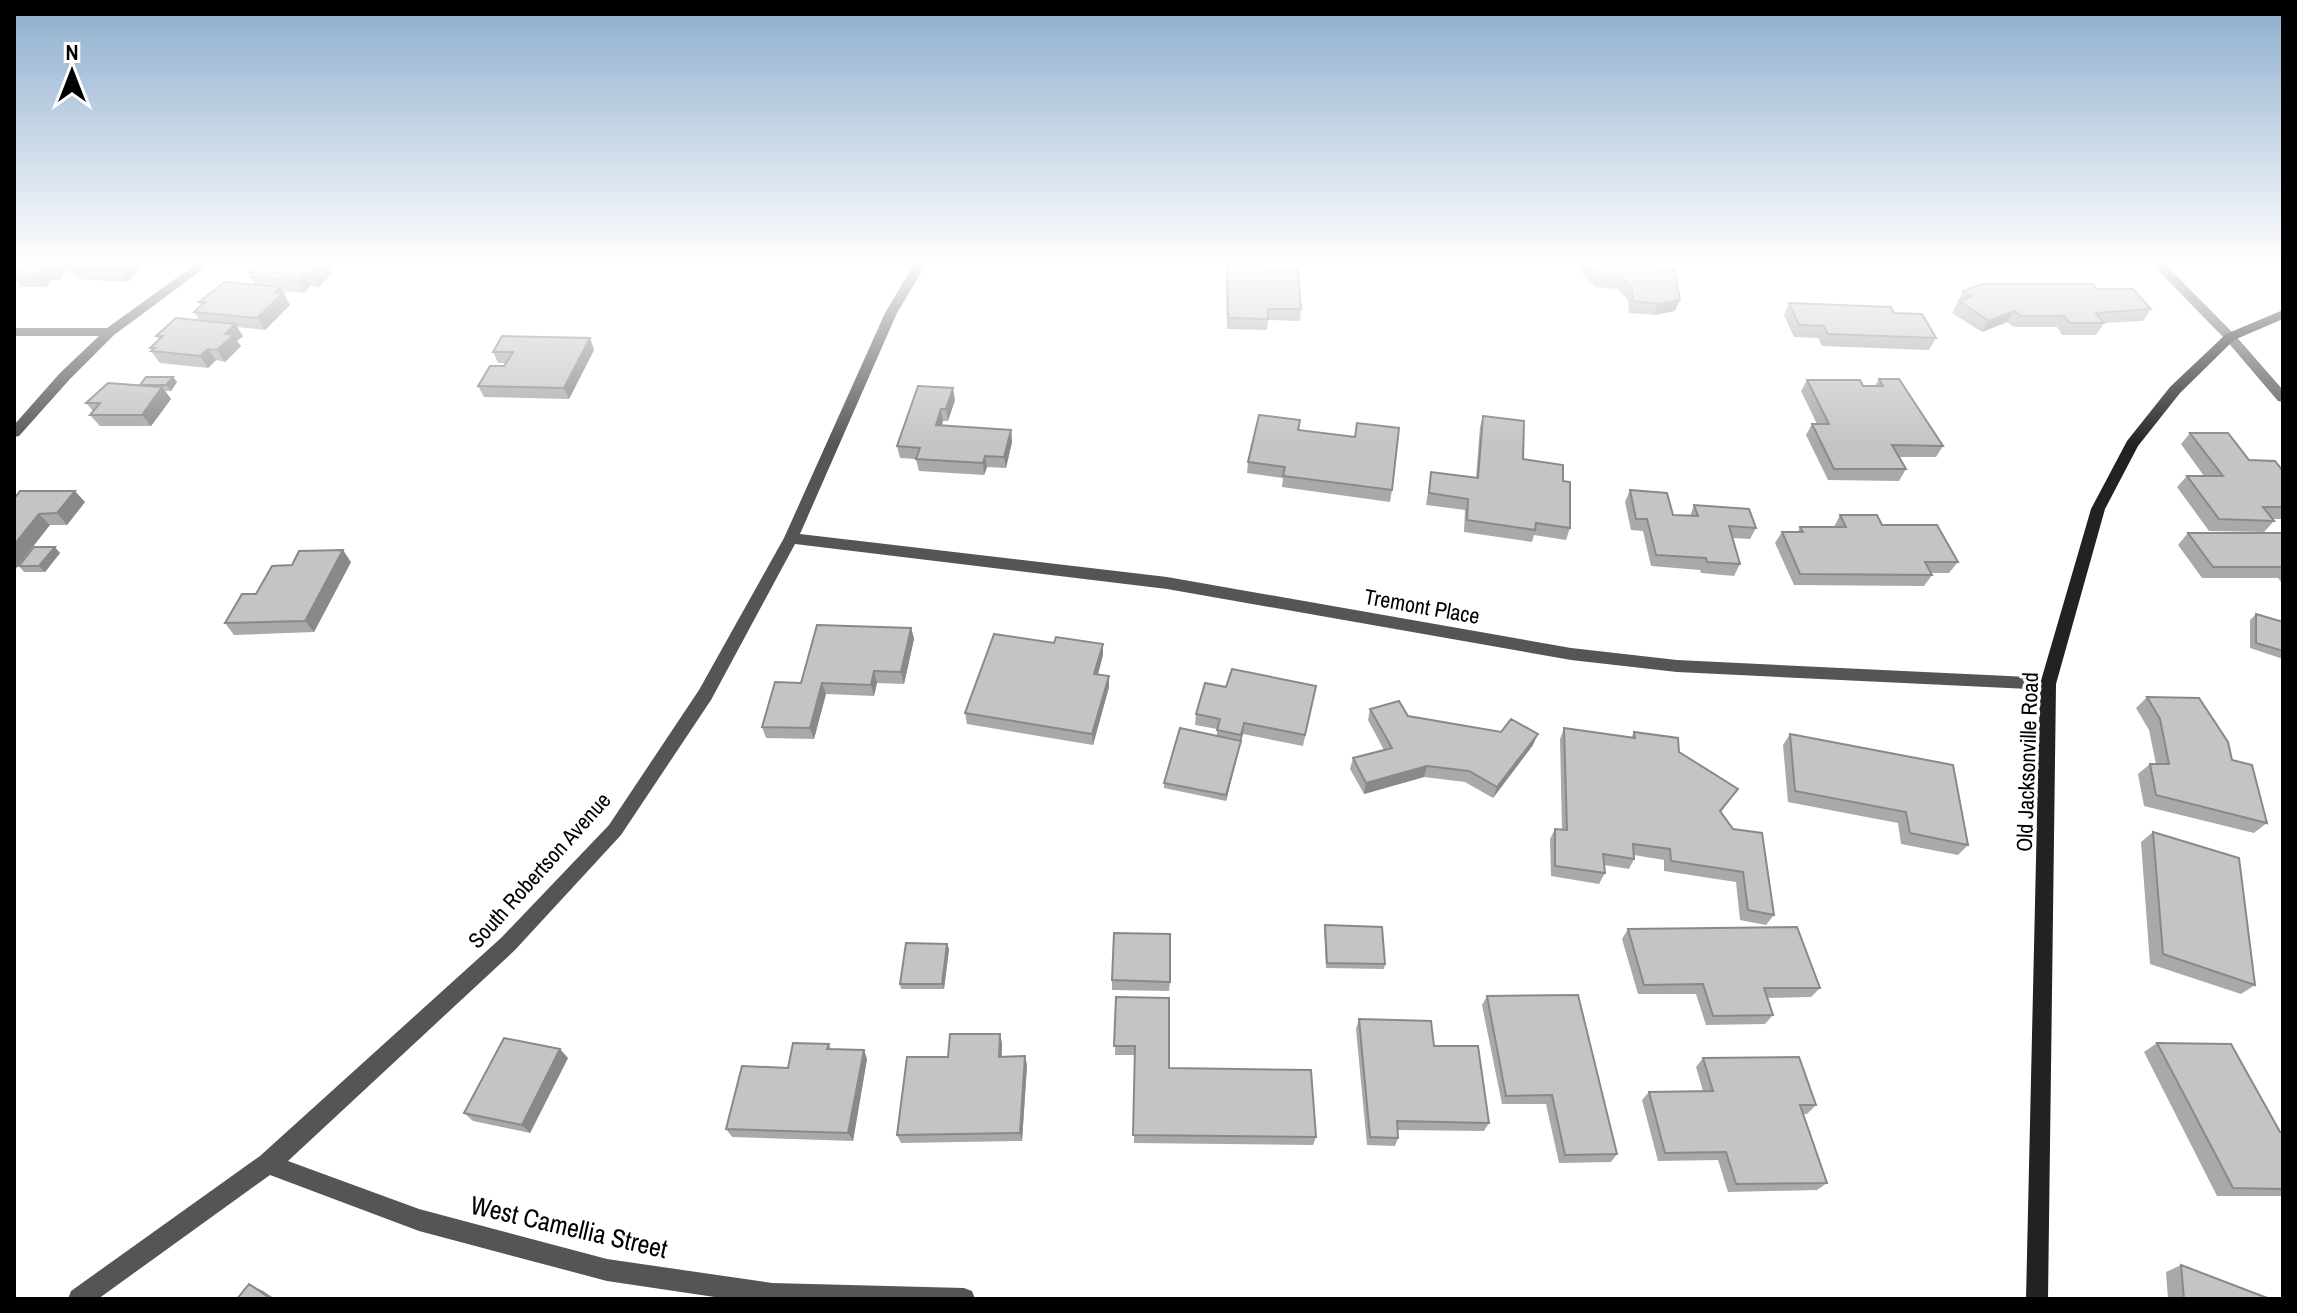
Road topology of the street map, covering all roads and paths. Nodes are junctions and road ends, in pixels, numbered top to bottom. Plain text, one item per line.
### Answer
1 (123, 322) edge
2 (887, 322) edge
3 (2215, 322) edge
4 (2264, 322) edge
5 (14, 332) edge
6 (110, 332) junction
7 (2230, 337) junction
8 (2283, 398) edge
9 (14, 433) edge
10 (791, 538) junction
11 (2048, 684) junction
12 (268, 1164) junction
13 (79, 1299) edge
14 (964, 1299) edge
15 (2037, 1299) edge

1 - 6 street
2 - 10 street, South Robertson Avenue
3 - 7 street
4 - 7 main road, Old Jacksonville Road
5 - 6 street
6 - 9 street
7 - 8 street
7 - 11 main road, Old Jacksonville Road
10 - 11 street, Tremont Place
10 - 12 street, South Robertson Avenue
11 - 15 main road, Old Jacksonville Road
12 - 13 street, South Robertson Avenue
12 - 14 street, West Camellia Street

